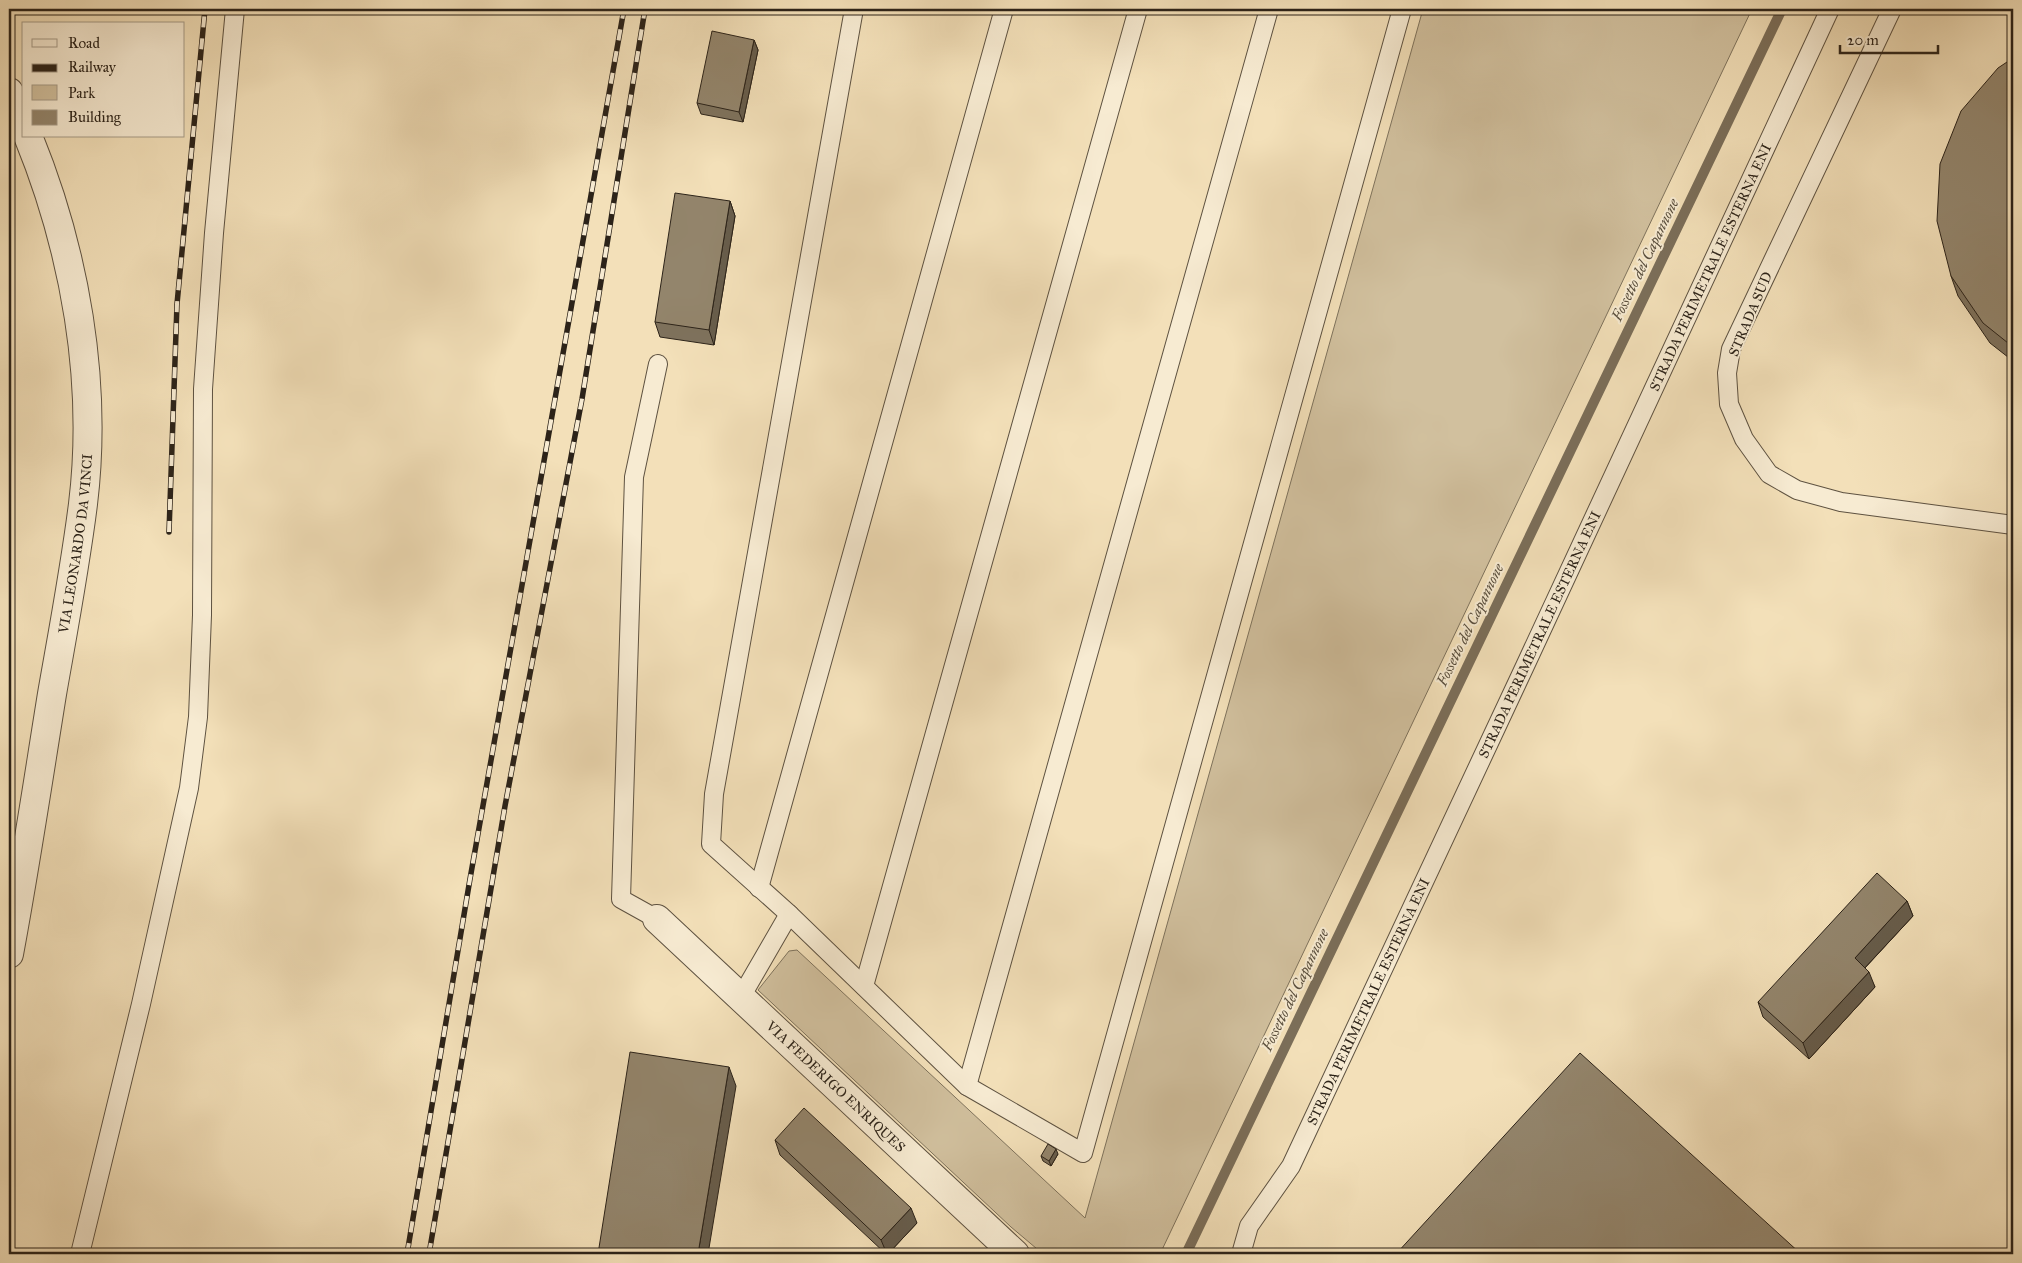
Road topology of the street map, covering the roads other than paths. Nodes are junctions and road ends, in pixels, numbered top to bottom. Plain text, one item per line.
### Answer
1 (235, 9) edge
2 (854, 9) edge
3 (1004, 9) edge
4 (1138, 9) edge
5 (1269, 9) edge
6 (1402, 9) edge
7 (1830, 9) edge
8 (1892, 9) edge
9 (9, 92) edge
10 (22, 121) edge
11 (29, 138) edge
12 (658, 364) dead end
13 (2013, 525) edge
14 (759, 888) junction
15 (789, 914) junction
16 (657, 919) joint
17 (9, 954) edge
18 (864, 986) junction
19 (741, 997) junction
20 (968, 1086) junction
21 (80, 1254) edge
22 (1016, 1254) edge
23 (1241, 1254) edge

1 - 21 lane
2 - 14 lane
3 - 14 lane
4 - 18 lane
5 - 20 lane
6 - 20 lane
7 - 23 lane, STRADA PERIMETRALE ESTERNA ENI
8 - 13 lane, STRADA SUD
9 - 10 street
11 - 17 street, VIA LEONARDO DA VINCI
12 - 16 lane
14 - 15 lane
15 - 18 lane
15 - 19 lane
16 - 19 street, VIA FEDERIGO ENRIQUES
18 - 20 lane
19 - 22 street, VIA FEDERIGO ENRIQUES

